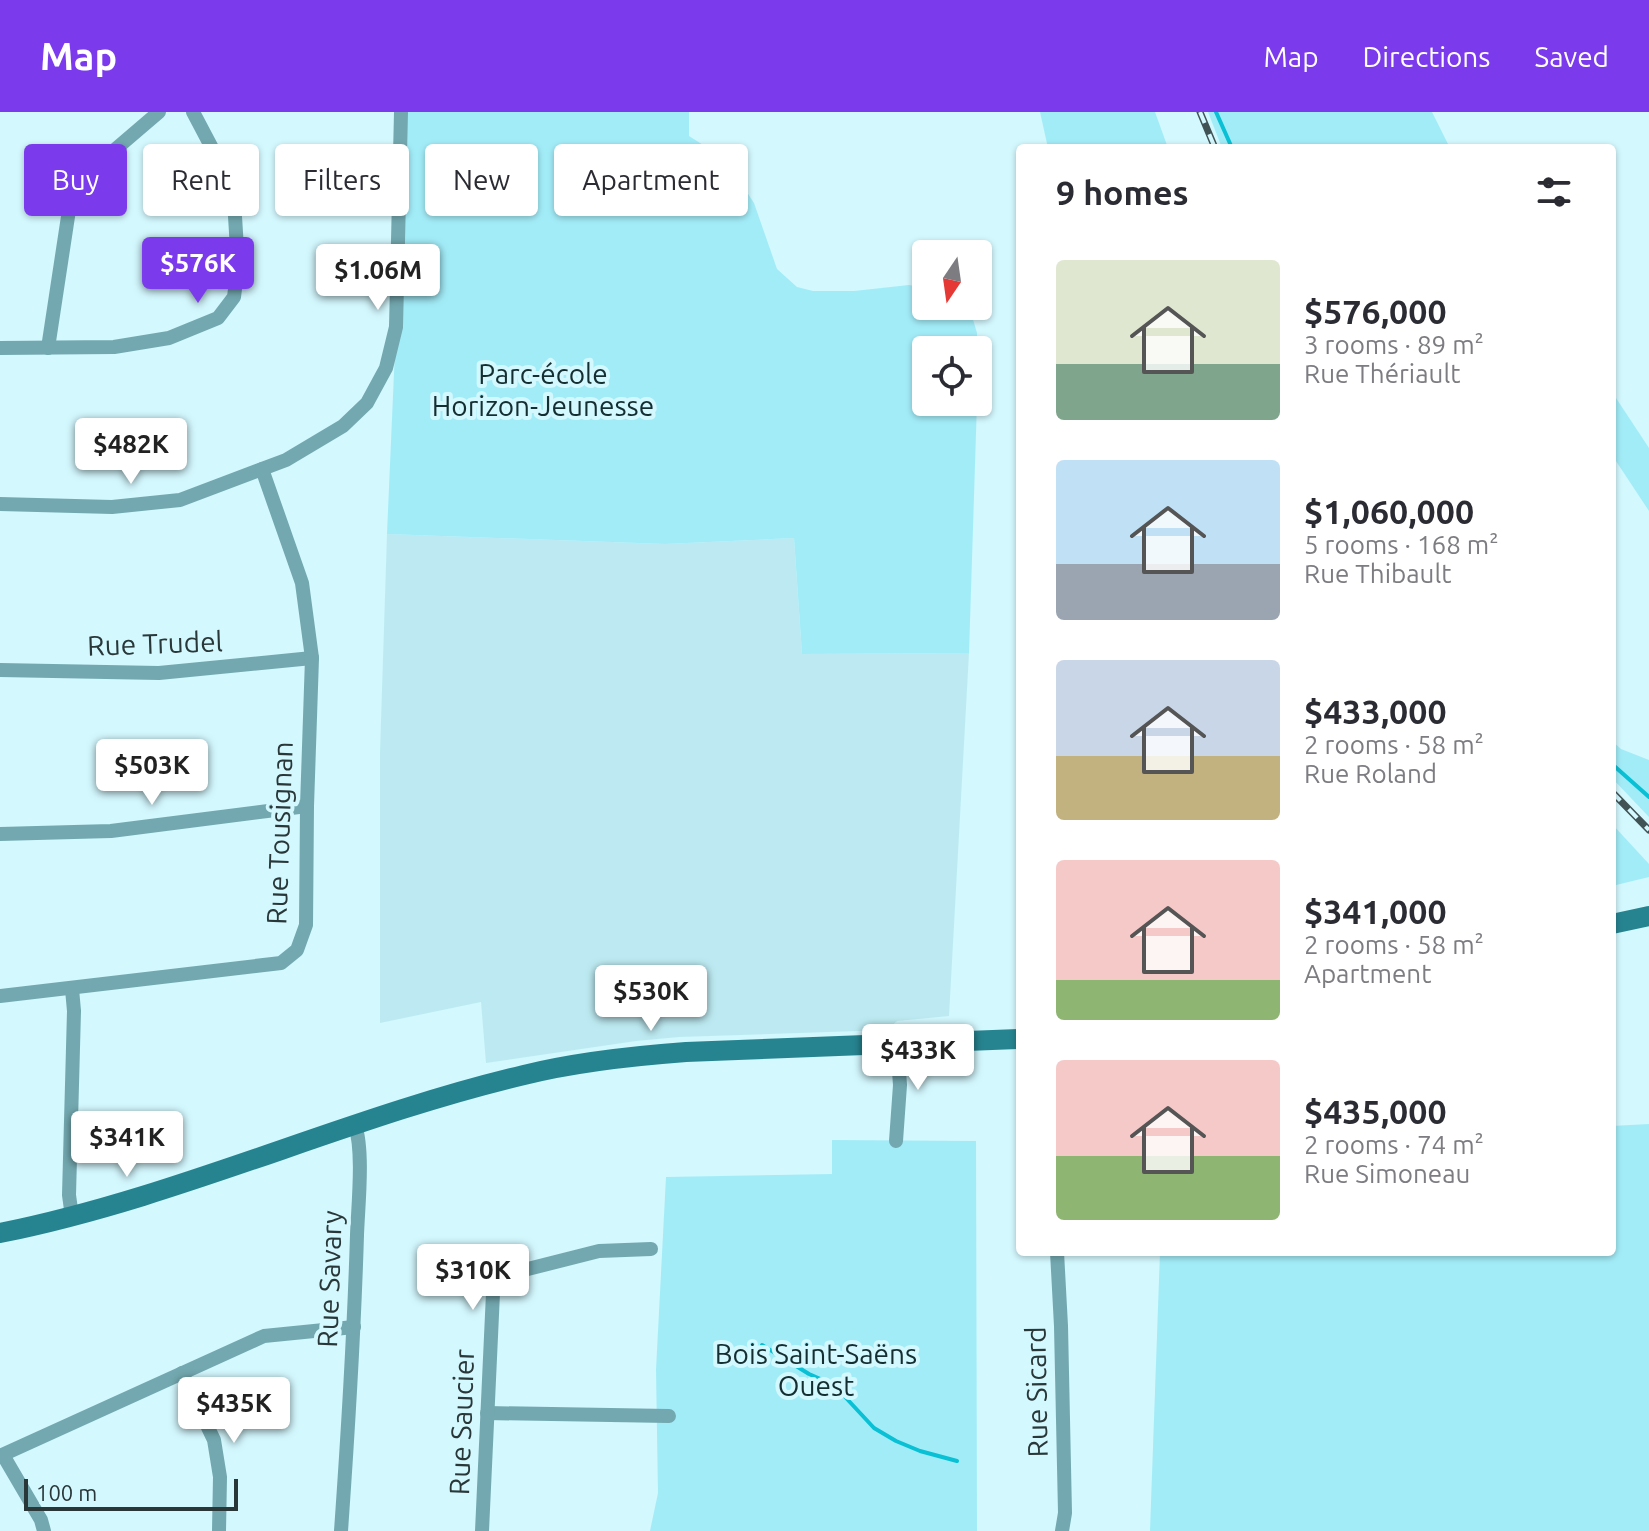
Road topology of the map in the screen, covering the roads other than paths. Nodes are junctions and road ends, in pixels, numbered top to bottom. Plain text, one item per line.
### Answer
1 (159, 112) edge
2 (193, 112) edge
3 (401, 112) edge
4 (0, 348) edge
5 (48, 348) junction
6 (262, 469) junction
7 (0, 504) edge
8 (312, 658) junction
9 (0, 670) edge
10 (307, 806) junction
11 (0, 834) edge
12 (1649, 916) edge
13 (1616, 923) edge
14 (72, 989) junction
15 (0, 996) edge
16 (1016, 1039) edge
17 (897, 1044) junction
18 (355, 1125) junction
19 (896, 1141) dead end
20 (72, 1217) junction
21 (0, 1233) edge
22 (651, 1249) dead end
23 (1057, 1256) edge
24 (354, 1327) junction
25 (182, 1373) junction
26 (487, 1413) junction
27 (669, 1416) dead end
28 (1, 1456) edge
29 (44, 1531) edge
30 (219, 1531) edge
31 (341, 1531) edge
32 (482, 1531) edge
33 (1062, 1531) edge

1 - 5 street
2 - 5 street
3 - 6 street
4 - 5 street
6 - 7 street
6 - 8 street, Rue Tousignan
8 - 9 street, Rue Trudel
8 - 10 street, Rue Tousignan
10 - 11 street
10 - 14 street, Rue Tousignan
12 - 13 street
14 - 15 street, Rue Tousignan
14 - 20 street
16 - 17 street
17 - 18 street
17 - 19 street
18 - 20 street
18 - 24 street, Rue Savary
20 - 21 street
22 - 26 street, Rue Saucier
23 - 33 street, Rue Sicard
24 - 25 street
24 - 31 street, Rue Savary
25 - 28 street
25 - 30 street
26 - 27 street
26 - 32 street, Rue Saucier
28 - 29 street

